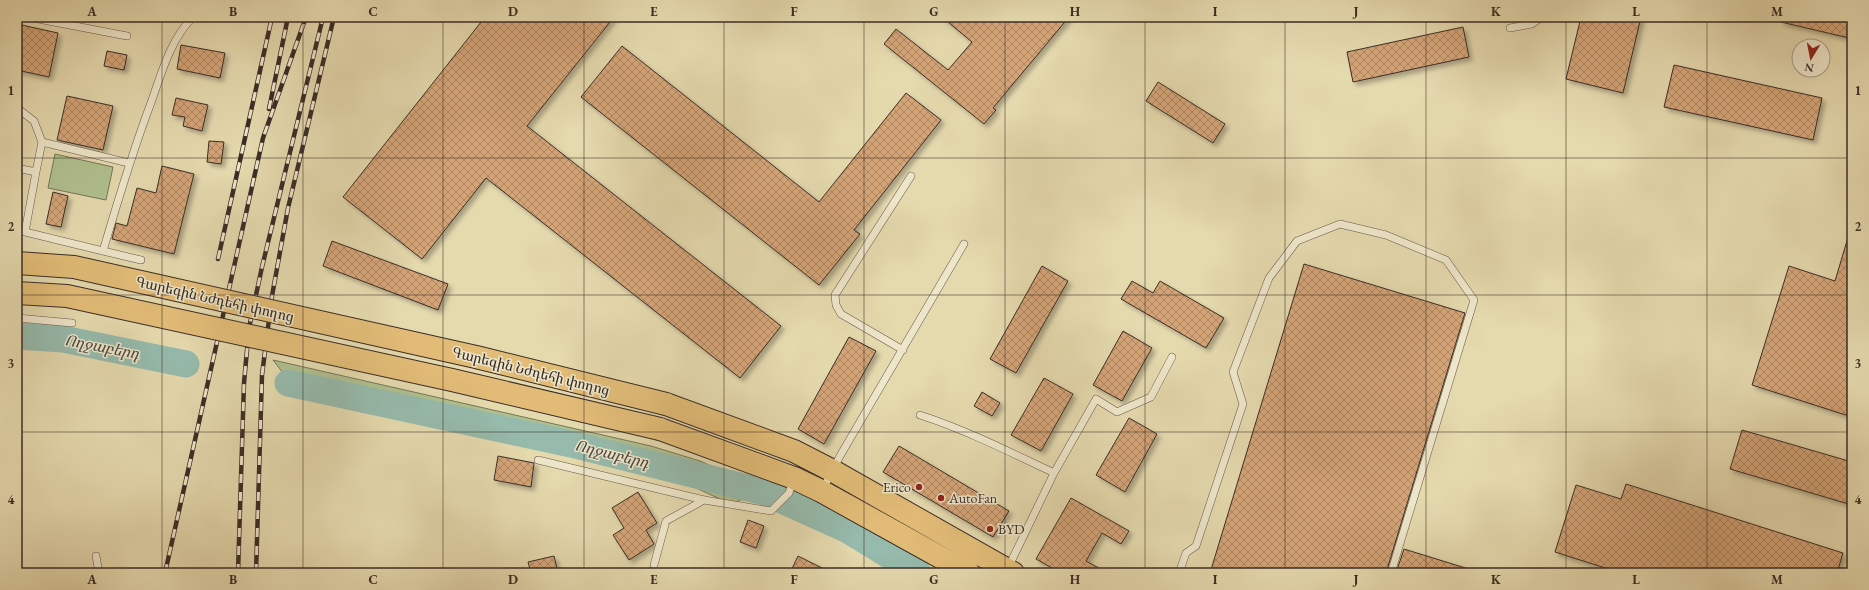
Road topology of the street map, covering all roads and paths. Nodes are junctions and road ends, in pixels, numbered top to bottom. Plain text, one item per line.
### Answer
1 (28, 17) edge
2 (193, 17) edge
3 (1542, 17) edge
4 (1510, 28) dead end
5 (127, 36) dead end
6 (17, 108) edge
7 (42, 142) junction
8 (129, 163) junction
9 (17, 168) edge
10 (36, 172) junction
11 (911, 176) dead end
12 (17, 230) edge
13 (25, 232) junction
14 (964, 244) dead end
15 (103, 251) junction
16 (141, 260) dead end
17 (17, 263) edge
18 (17, 293) edge
19 (17, 318) edge
20 (72, 323) dead end
21 (903, 350) junction
22 (1172, 357) dead end
23 (920, 415) dead end
24 (538, 460) dead end
25 (833, 471) junction
26 (1054, 473) junction
27 (790, 488) junction
28 (822, 491) junction
29 (704, 500) junction
30 (96, 556) dead end
31 (654, 565) dead end
32 (1010, 572) edge
33 (99, 573) edge
34 (969, 573) edge
35 (1178, 573) edge
36 (1391, 573) edge

1 - 5 lane
2 - 8 lane
3 - 4 lane
6 - 7 lane
7 - 8 lane
7 - 10 lane
8 - 15 lane
9 - 10 lane
10 - 13 lane
11 - 21 lane
12 - 13 lane
13 - 15 lane
14 - 21 lane
15 - 16 lane
17 - 25 main road, Գարեգին Նժդեհի փողոց, bridge
18 - 27 main road, Գարեգին Նժդեհի փողոց, bridge
19 - 20 lane
21 - 25 lane
22 - 26 lane
23 - 26 lane
24 - 29 lane
25 - 28 lane
25 - 32 main road, Գարեգին Նժդեհի փողոց
26 - 32 lane
27 - 28 main road, Գարեգին Նժդեհի փողոց
27 - 29 lane
28 - 34 main road, Գարեգին Նժդեհի փողոց
29 - 31 lane
30 - 33 lane
35 - 36 lane

